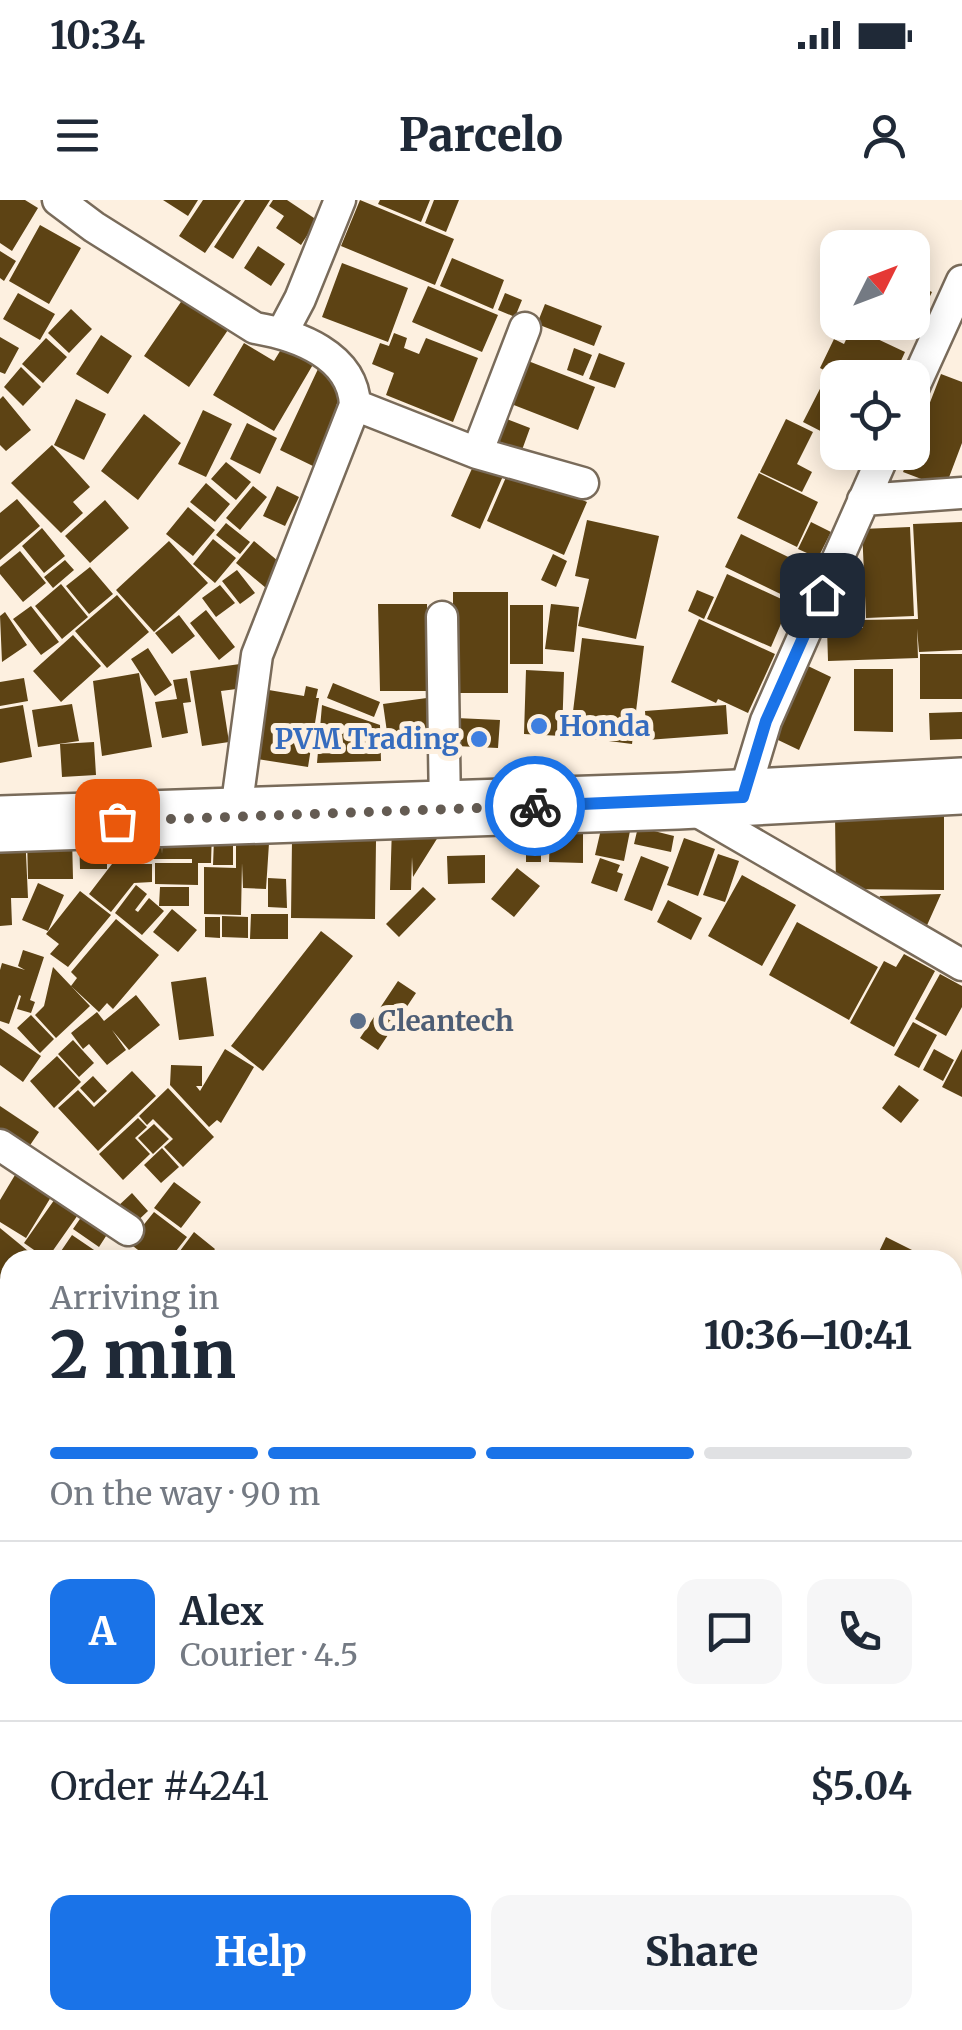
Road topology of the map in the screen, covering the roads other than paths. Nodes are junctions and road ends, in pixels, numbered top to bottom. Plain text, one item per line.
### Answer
1 (58, 200) edge
2 (340, 200) edge
3 (962, 281) edge
4 (525, 328) dead end
5 (282, 333) junction
6 (926, 360) edge
7 (355, 405) junction
8 (477, 453) junction
9 (877, 470) edge
10 (583, 484) dead end
11 (962, 493) edge
12 (864, 500) junction
13 (442, 617) dead end
14 (962, 786) edge
15 (743, 797) junction
16 (678, 801) junction
17 (445, 810) junction
18 (235, 818) junction
19 (0, 824) edge
20 (962, 965) edge
21 (0, 1145) edge
22 (128, 1230) dead end

1 - 5 street
2 - 5 street
3 - 6 street
4 - 8 street
5 - 7 street
7 - 8 street
7 - 18 street
8 - 10 street
9 - 12 street
11 - 12 street
12 - 15 street
13 - 17 street
14 - 15 highway
15 - 16 highway
16 - 17 highway
16 - 20 street
17 - 18 highway
18 - 19 highway
21 - 22 street

